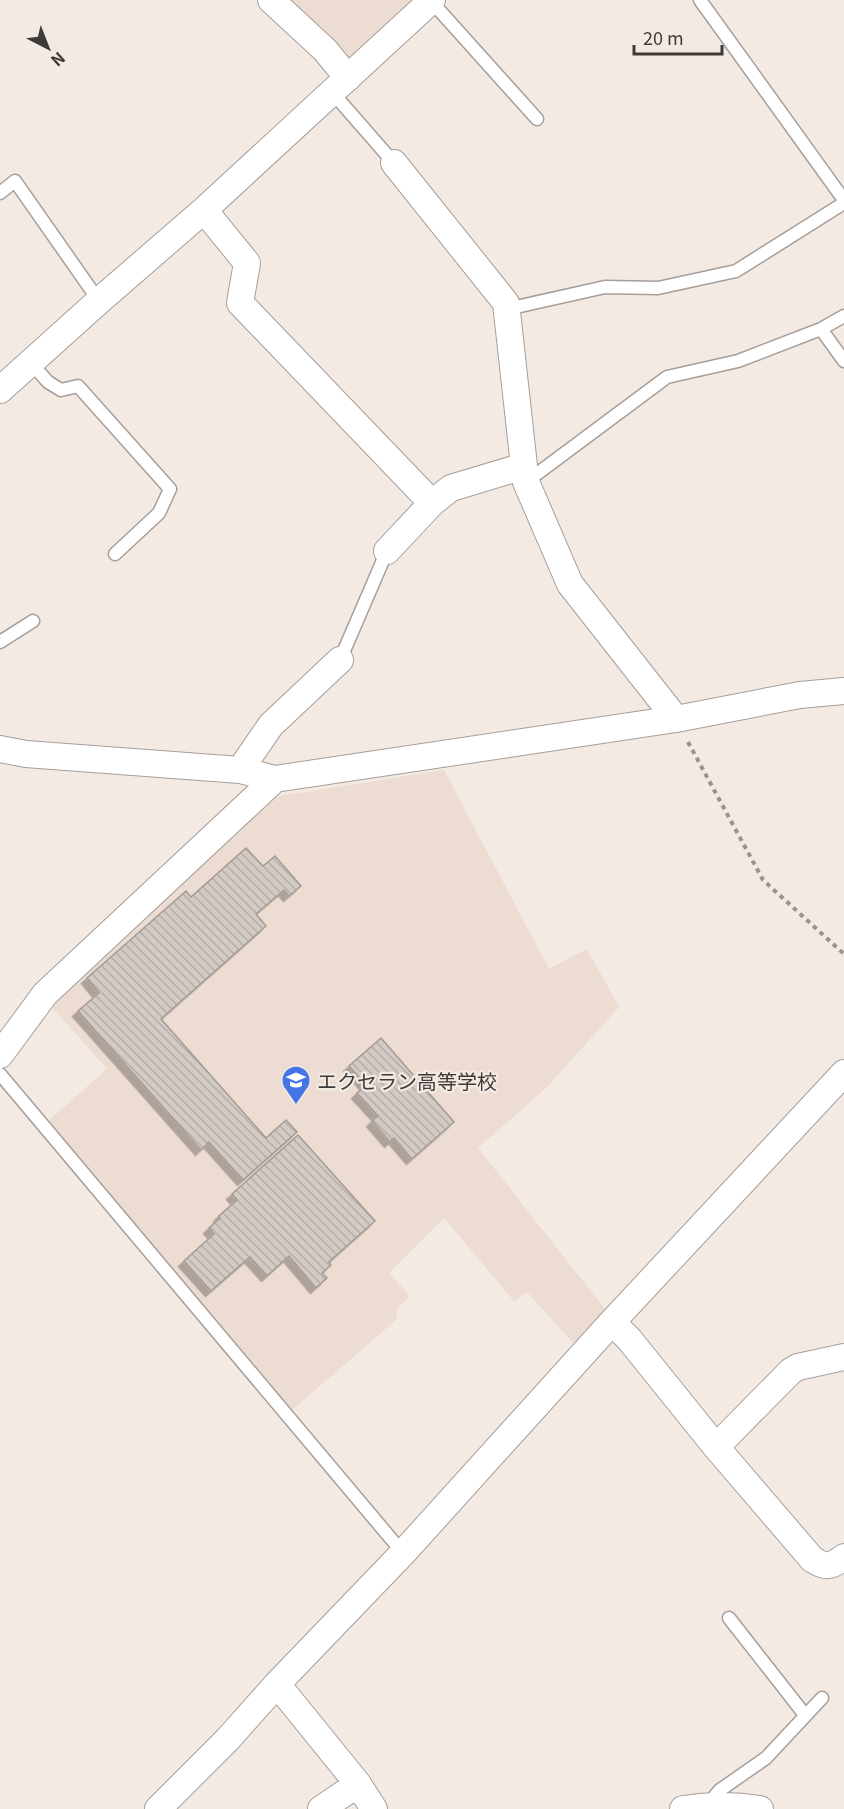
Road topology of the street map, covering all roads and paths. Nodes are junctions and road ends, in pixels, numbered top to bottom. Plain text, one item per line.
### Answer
1 (271, 0) edge
2 (700, 0) edge
3 (431, 1) edge
4 (340, 85) junction
5 (537, 118) dead end
6 (394, 163) joint
7 (0, 193) edge
8 (844, 202) edge
9 (204, 210) junction
10 (99, 301) junction
11 (507, 309) junction
12 (844, 316) edge
13 (821, 328) junction
14 (844, 361) edge
15 (30, 362) junction
16 (0, 390) edge
17 (525, 474) junction
18 (432, 503) junction
19 (387, 551) joint
20 (115, 554) dead end
21 (33, 621) dead end
22 (0, 642) edge
23 (340, 660) joint
24 (844, 691) edge
25 (676, 719) junction
26 (0, 749) edge
27 (240, 770) junction
28 (275, 779) junction
29 (844, 954) edge
30 (0, 1055) edge
31 (844, 1073) edge
32 (0, 1074) edge
33 (612, 1322) junction
34 (844, 1357) edge
35 (716, 1446) junction
36 (403, 1553) junction
37 (844, 1557) edge
38 (729, 1618) dead end
39 (277, 1684) junction
40 (822, 1698) dead end
41 (805, 1715) junction
42 (358, 1784) junction
43 (695, 1807) edge
44 (158, 1809) edge
45 (321, 1809) edge
46 (374, 1809) edge
47 (760, 1809) edge

1 - 4 street
2 - 8 lane
3 - 4 street
3 - 5 lane
4 - 6 lane
4 - 9 street
6 - 11 street
7 - 10 lane
8 - 11 lane
9 - 10 street
9 - 18 street
10 - 15 street
11 - 17 street
12 - 13 lane
13 - 14 lane
13 - 17 lane
15 - 16 street
15 - 20 lane
17 - 18 street
17 - 25 street
18 - 19 street
19 - 23 lane
21 - 22 lane
23 - 27 street
24 - 25 street
25 - 28 street
25 - 29 path
26 - 27 street
27 - 28 street
28 - 30 street
31 - 33 street
32 - 36 lane
33 - 35 street
33 - 36 street
34 - 35 street
35 - 37 street
36 - 39 street
38 - 41 lane
39 - 42 street
39 - 44 street
40 - 41 lane
41 - 43 lane
42 - 45 street
42 - 46 street
43 - 47 street

